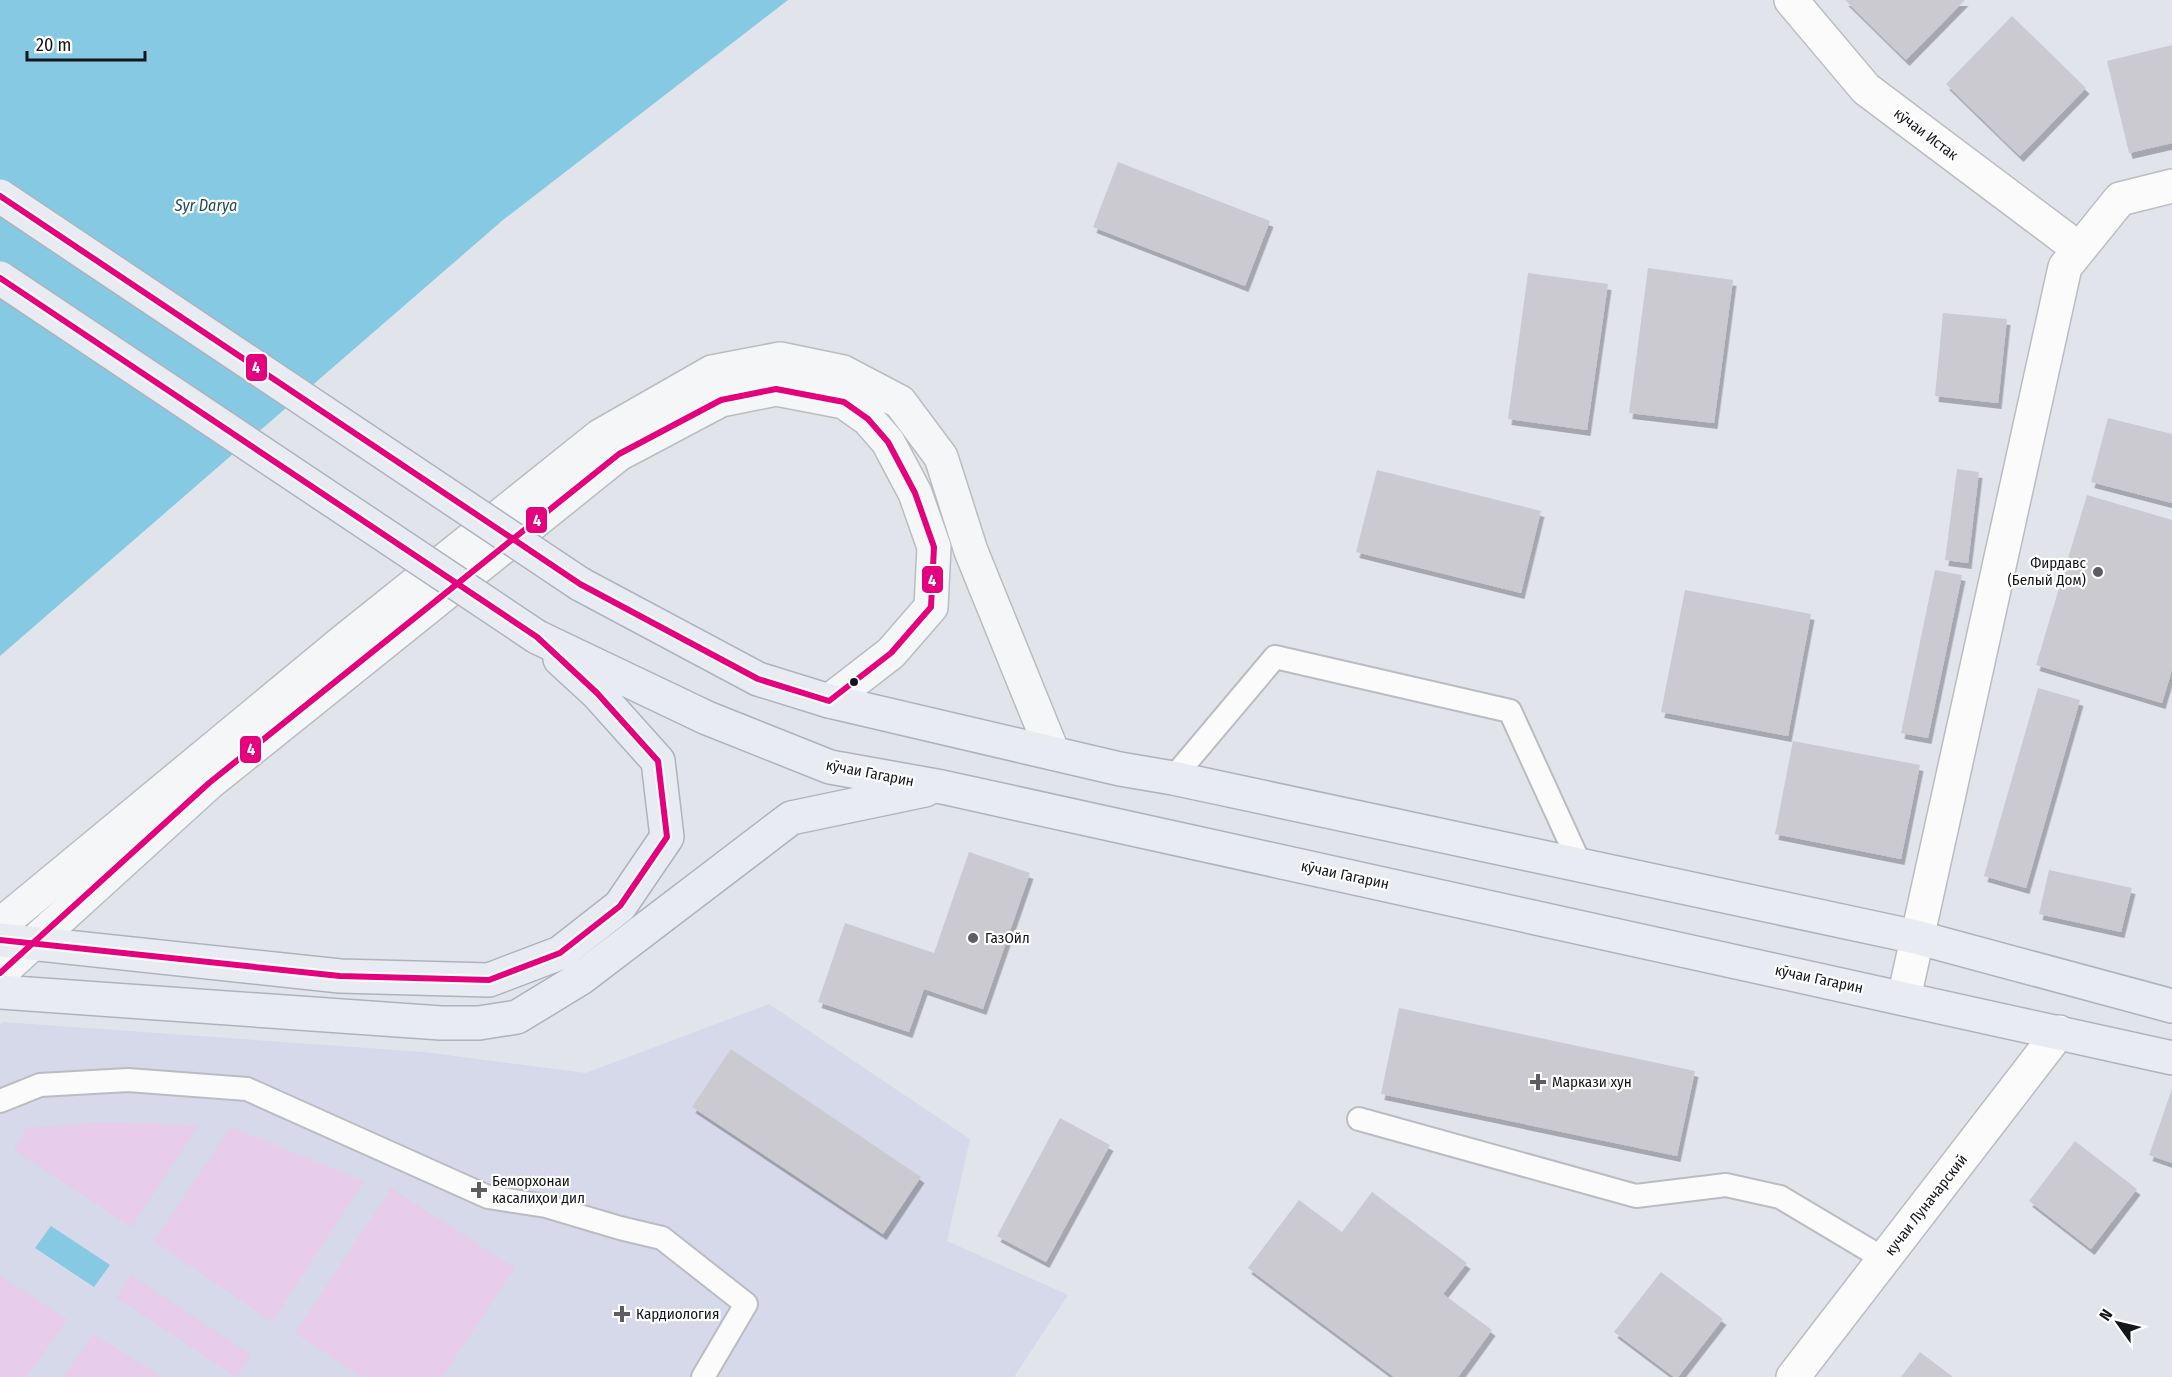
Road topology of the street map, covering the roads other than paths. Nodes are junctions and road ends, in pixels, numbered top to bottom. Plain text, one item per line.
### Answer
1 (1791, 0) edge
2 (2172, 186) edge
3 (0, 196) edge
4 (2079, 249) junction
5 (0, 278) edge
6 (537, 637) junction
7 (828, 701) junction
8 (1053, 753) junction
9 (1173, 778) junction
10 (942, 787) junction
11 (1580, 864) junction
12 (0, 925) edge
13 (1916, 937) junction
14 (0, 940) edge
15 (34, 943) junction
16 (0, 973) edge
17 (0, 992) edge
18 (1904, 998) junction
19 (2172, 1006) edge
20 (2059, 1032) junction
21 (2172, 1058) edge
22 (0, 1101) edge
23 (1359, 1119) dead end
24 (1884, 1259) junction
25 (703, 1377) edge
26 (1793, 1377) edge

1 - 4 street, кӯчаи Истак
2 - 4 street
3 - 7 highway, bridge
4 - 13 street
5 - 6 highway, bridge
6 - 10 highway, кӯчаи Гагарин
6 - 15 highway
7 - 8 highway
7 - 15 main road
8 - 9 highway
8 - 12 main road
9 - 11 highway
9 - 11 lane
10 - 17 highway
10 - 18 highway, кӯчаи Гагарин
11 - 13 highway
13 - 18 street
13 - 19 highway
14 - 15 highway
15 - 16 main road
18 - 20 highway, кӯчаи Гагарин
20 - 21 highway, кӯчаи Гагарин
20 - 24 street, кучаи Луначарский
22 - 25 lane
23 - 24 lane
24 - 26 street, кучаи Луначарский

